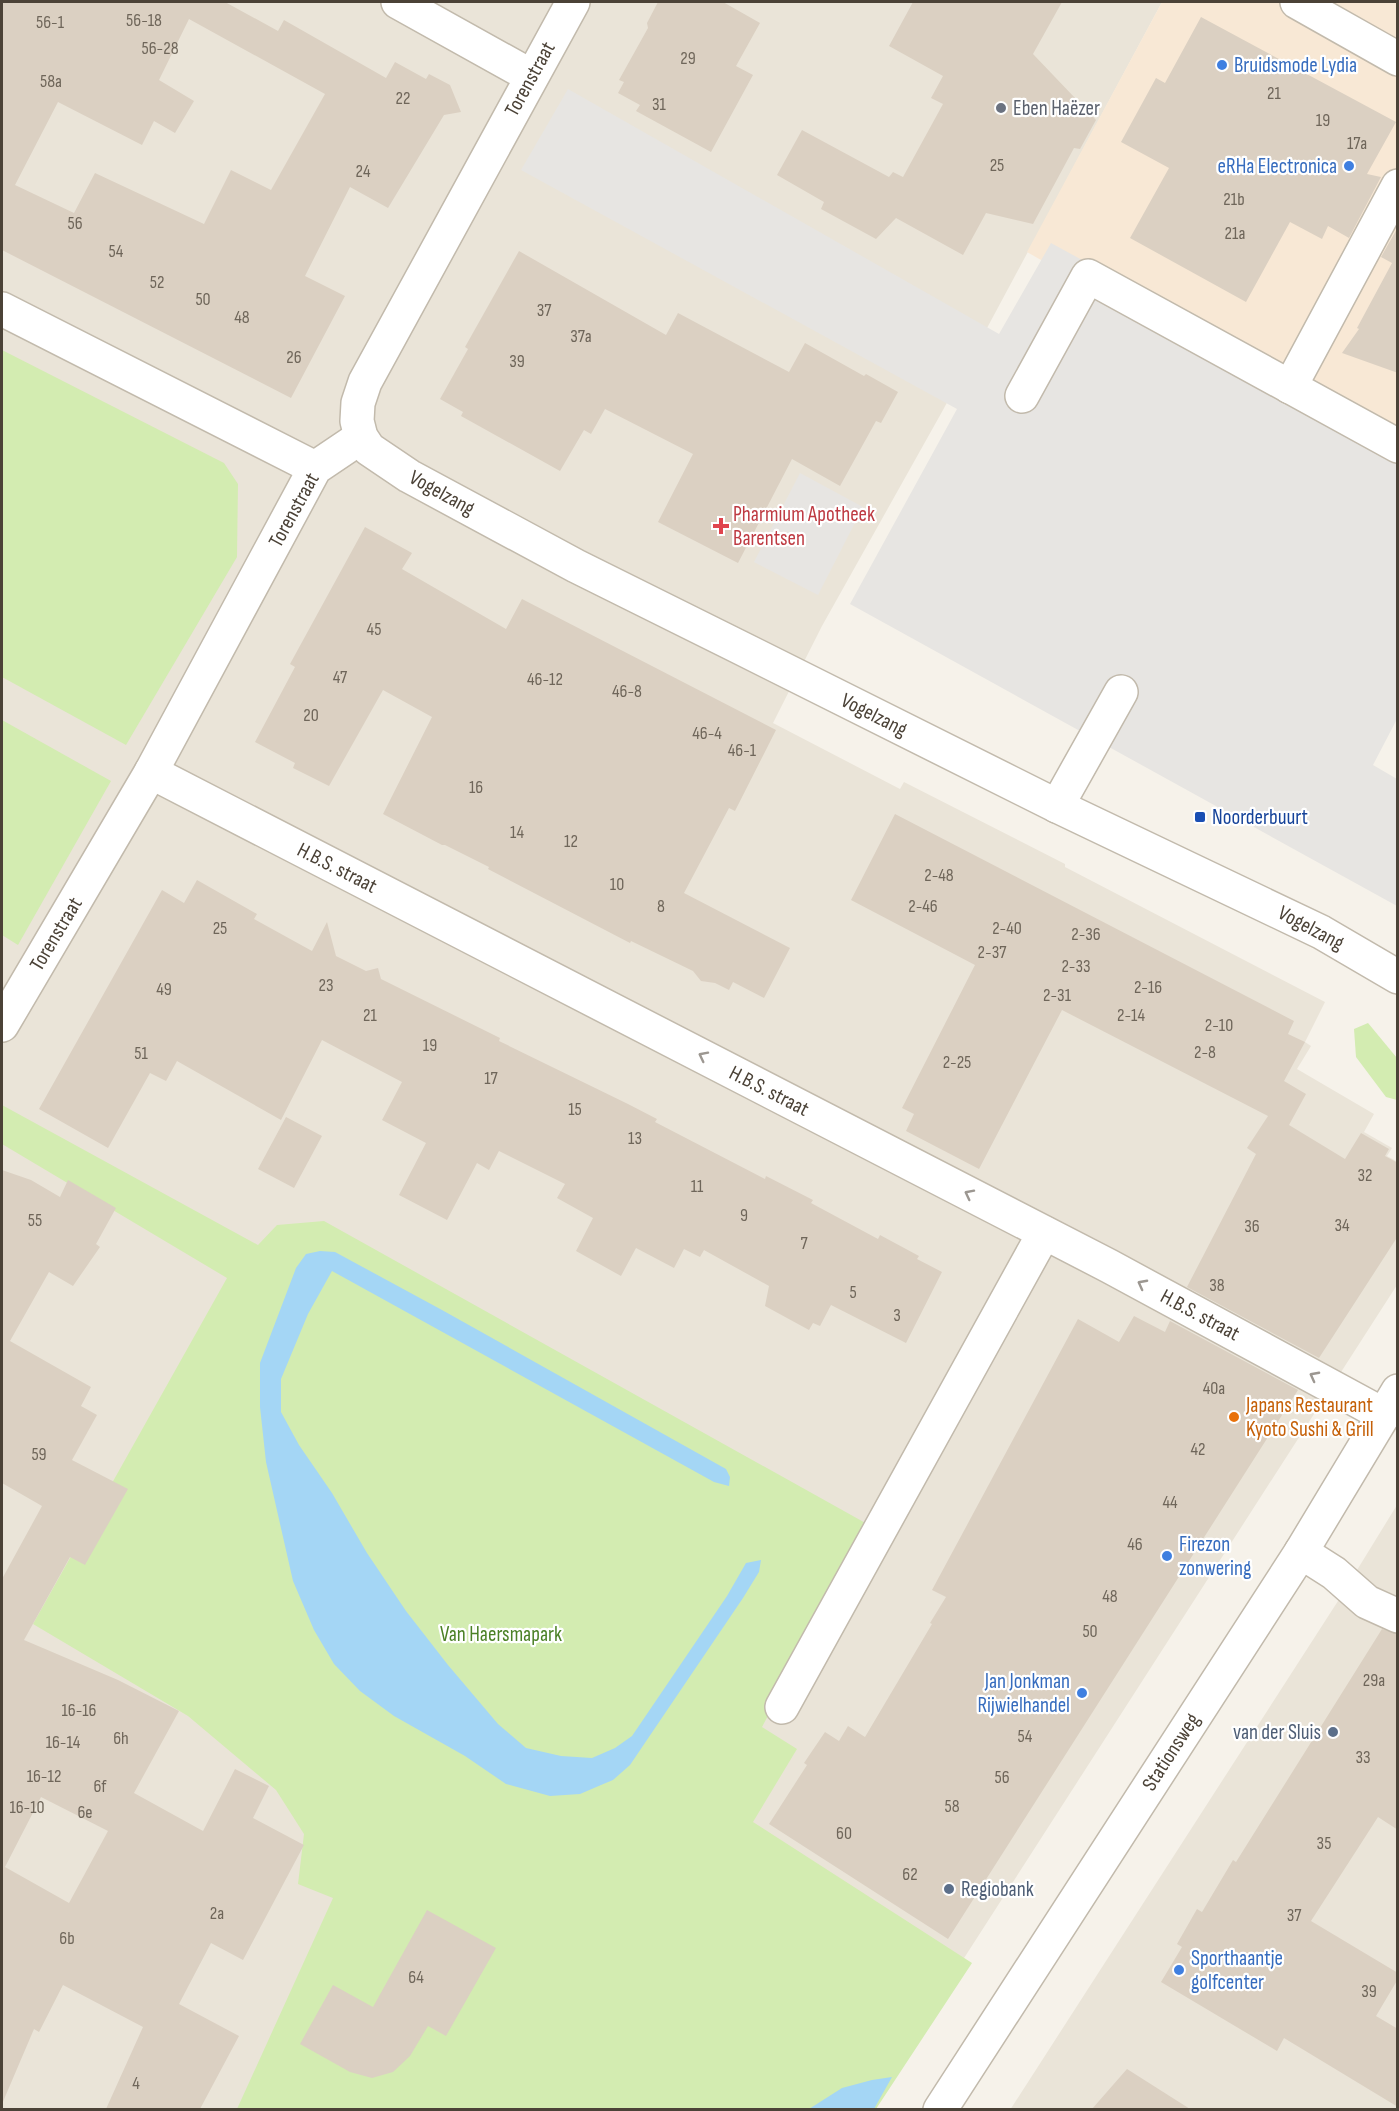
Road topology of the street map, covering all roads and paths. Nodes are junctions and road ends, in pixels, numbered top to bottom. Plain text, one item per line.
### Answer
1 (399, 2) edge
2 (573, 2) edge
3 (1297, 2) edge
4 (1398, 59) edge
5 (531, 76) junction
6 (1398, 186) edge
7 (2, 309) edge
8 (1290, 387) junction
9 (1022, 396) dead end
10 (361, 437) junction
11 (1398, 446) edge
12 (315, 468) junction
13 (1121, 692) dead end
14 (152, 772) junction
15 (1057, 806) junction
16 (1398, 977) edge
17 (2, 1026) edge
18 (1044, 1233) junction
19 (1390, 1403) edge
20 (1301, 1552) junction
21 (1398, 1616) edge
22 (782, 1707) dead end
23 (940, 2109) edge

1 - 5 street
2 - 5 street, Torenstraat
3 - 4 street
5 - 10 street, Torenstraat
6 - 8 street
7 - 12 street
8 - 9 street
8 - 11 street
10 - 12 street, Torenstraat
10 - 15 street, Vogelzang
12 - 14 street, Torenstraat
13 - 15 street
14 - 17 street, Torenstraat
18 -> 14 street, H.B.S. straat
15 - 16 street, Vogelzang
19 -> 18 street, H.B.S. straat
18 - 22 street
19 - 20 street, Stationsweg
20 - 21 street
20 - 23 street, Stationsweg

